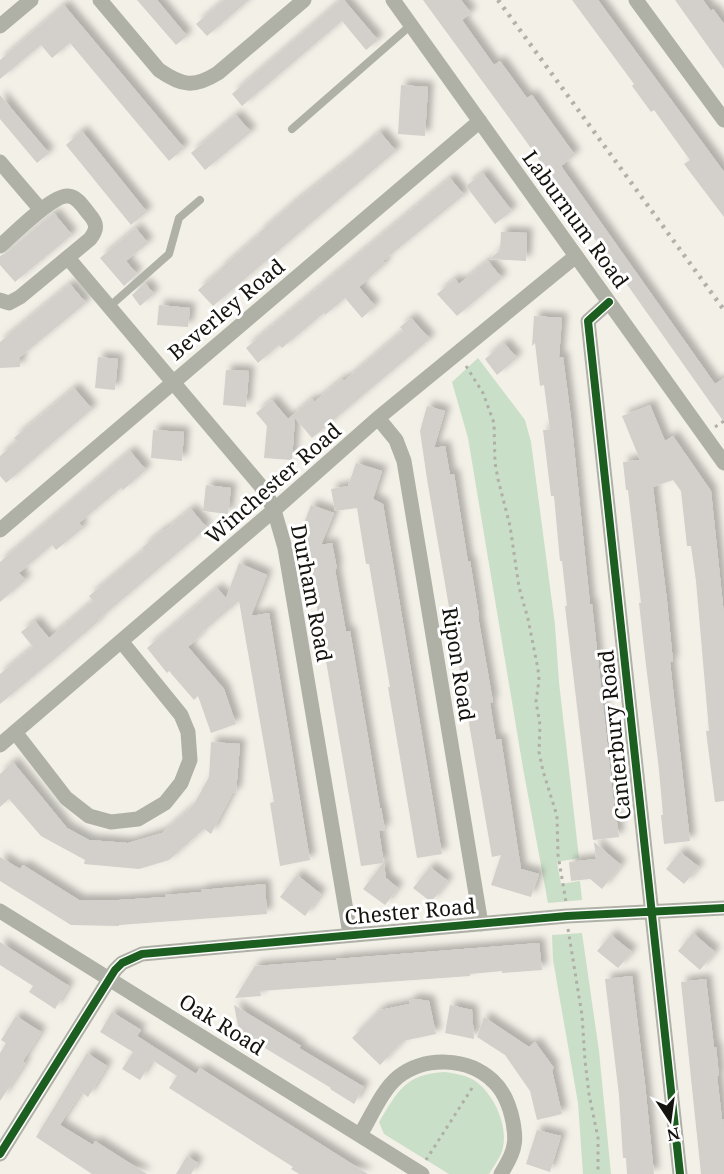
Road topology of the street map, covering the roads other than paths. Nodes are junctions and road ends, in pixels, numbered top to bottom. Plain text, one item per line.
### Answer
1 (31, 0) edge
2 (100, 0) edge
3 (304, 0) edge
4 (393, 0) edge
5 (636, 0) edge
6 (411, 25) junction
7 (0, 26) edge
8 (724, 120) edge
9 (480, 121) junction
10 (292, 129) dead end
11 (0, 162) edge
12 (200, 200) dead end
13 (41, 210) junction
14 (0, 246) edge
15 (576, 256) junction
16 (68, 258) junction
17 (0, 300) edge
18 (609, 302) junction
19 (109, 307) junction
20 (173, 383) junction
21 (378, 418) junction
22 (724, 463) edge
23 (274, 510) junction
24 (0, 530) edge
25 (122, 641) junction
26 (15, 732) junction
27 (0, 745) edge
28 (724, 908) edge
29 (0, 911) edge
30 (652, 911) junction
31 (481, 924) junction
32 (350, 934) junction
33 (109, 979) junction
34 (360, 1135) junction
35 (0, 1154) edge
36 (419, 1173) edge
37 (501, 1174) edge
38 (680, 1174) edge

1 - 7 street
2 - 3 street
4 - 6 street, Laburnum Road
5 - 8 street
6 - 9 street, Laburnum Road
6 - 10 lane
9 - 15 street, Laburnum Road
9 - 20 street, Beverley Road
11 - 13 street
12 - 19 lane
13 - 14 street
13 - 16 street
15 - 18 street, Laburnum Road
15 - 21 street, Winchester Road
16 - 17 street
16 - 19 street, Durham Road
18 - 22 street, Laburnum Road
18 - 30 street, Canterbury Road
19 - 20 street, Durham Road
20 - 23 street, Durham Road
20 - 24 street, Beverley Road
21 - 23 street, Winchester Road
21 - 31 street, Ripon Road
23 - 25 street, Winchester Road
23 - 32 street, Durham Road
25 - 26 street, Winchester Road
25 - 26 street
26 - 27 street, Winchester Road
28 - 30 street, Chester Road
29 - 33 street, Oak Road
30 - 31 street, Chester Road
30 - 38 street, Canterbury Road
31 - 32 street, Chester Road
32 - 33 street, Chester Road
33 - 34 street, Oak Road
33 - 35 street, Chester Road
34 - 36 street, Oak Road
34 - 37 street

